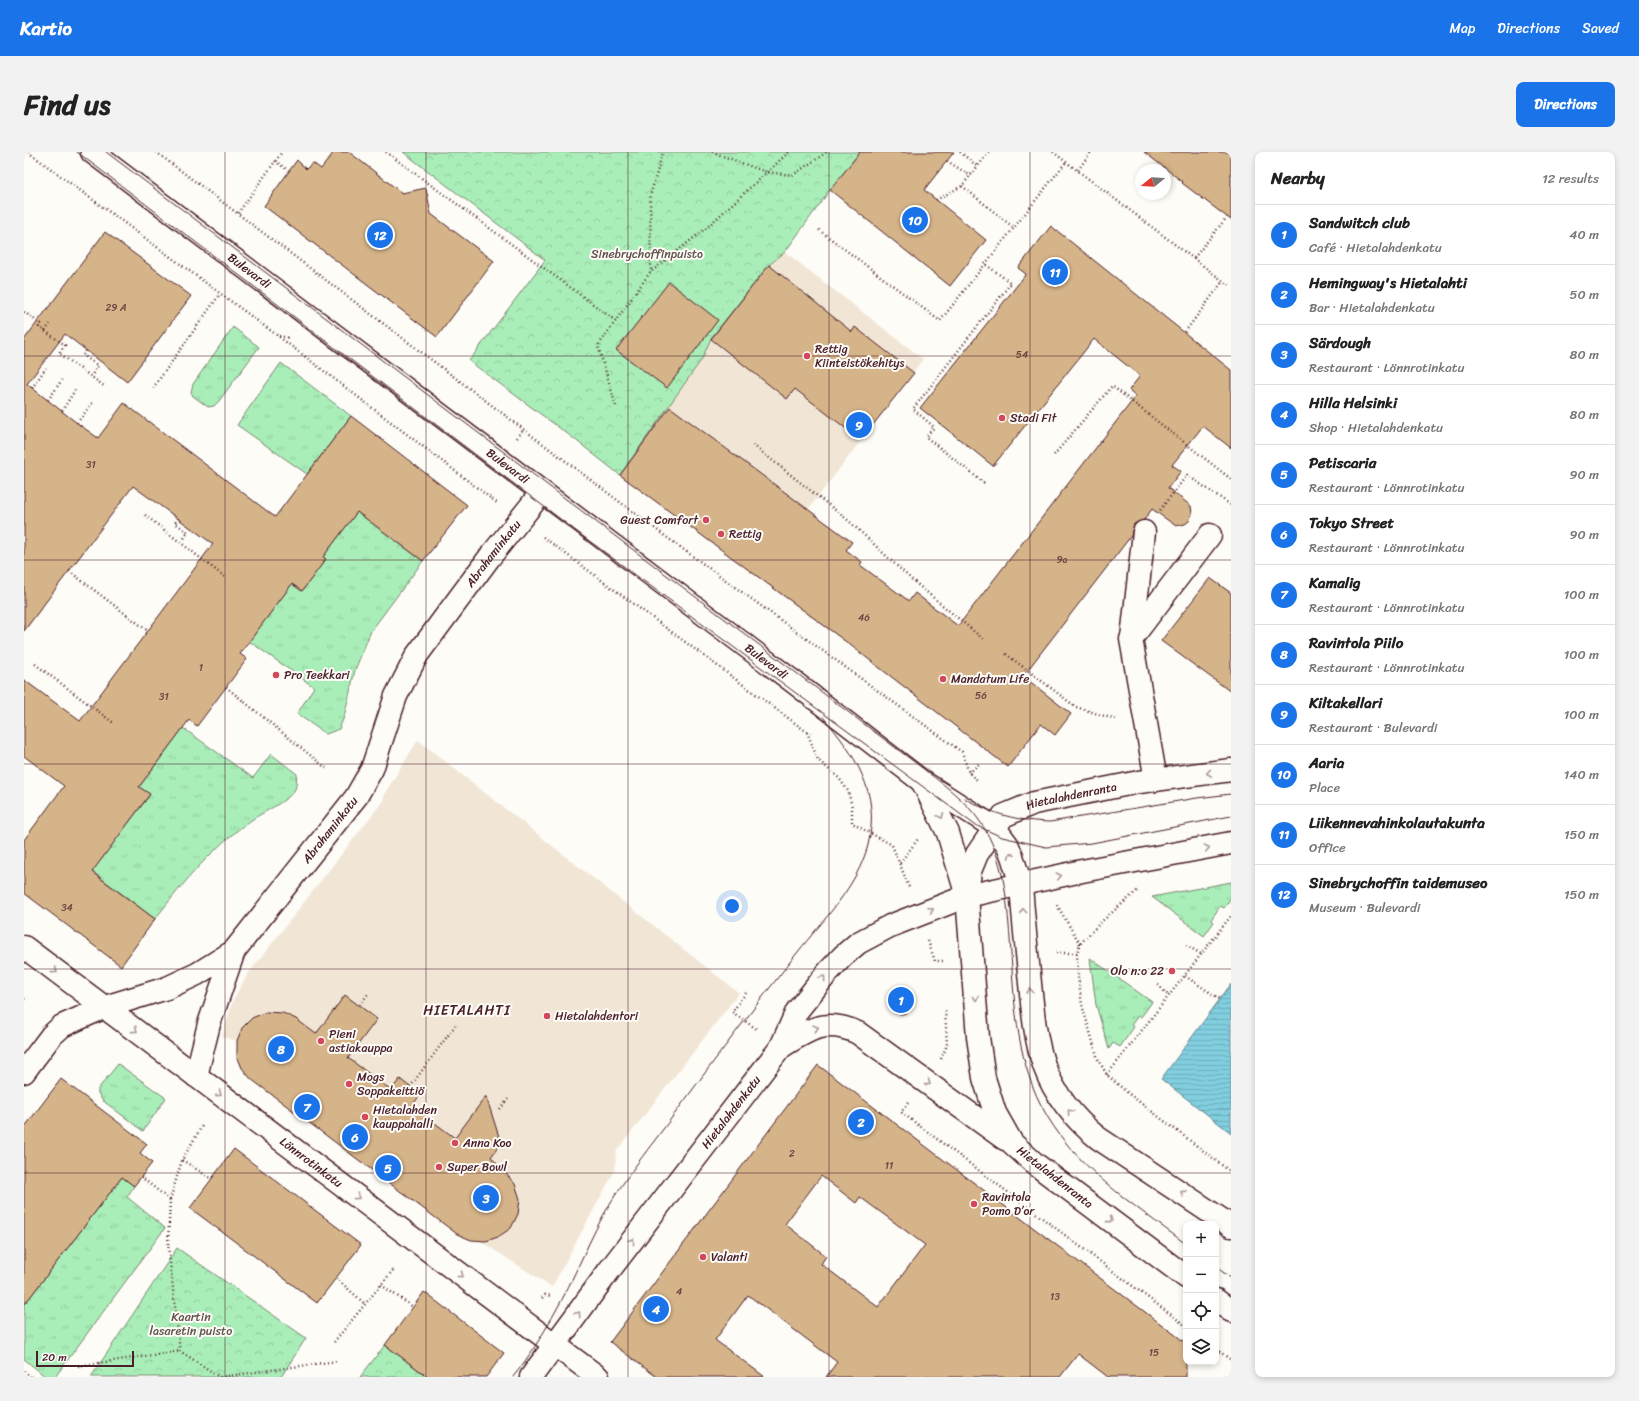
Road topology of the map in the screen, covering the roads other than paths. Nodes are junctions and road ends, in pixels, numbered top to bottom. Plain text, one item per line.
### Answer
1 (105, 156) edge
2 (542, 492) junction
3 (1144, 532) dead end
4 (1210, 535) dead end
5 (1131, 639) junction
6 (1231, 770) edge
7 (1156, 780) junction
8 (923, 782) junction
9 (995, 828) junction
10 (1231, 843) edge
11 (1021, 885) junction
12 (967, 896) junction
13 (24, 947) edge
14 (234, 951) junction
15 (105, 1008) junction
16 (781, 1047) junction
17 (30, 1064) edge
18 (196, 1076) junction
19 (1012, 1143) junction
20 (1231, 1226) edge
21 (1183, 1275) edge
22 (1219, 1302) edge
23 (1231, 1311) edge
24 (555, 1345) junction
25 (531, 1377) edge
26 (598, 1377) edge

1 - 2 main road, Bulevardi
2 - 8 main road, Bulevardi
2 - 14 main road, Abrahaminkatu
3 - 5 main road
4 - 5 main road
5 - 7 main road
6 -> 7 main road, Hietalahdenranta
7 - 9 main road, Hietalahdenranta
8 - 9 main road, Bulevardi
8 -> 12 main road, Bulevardi
11 -> 9 main road, Bulevardi
9 - 12 main road, Hietalahdenranta
11 -> 10 main road
11 - 12 main road
20 -> 11 main road
16 -> 12 main road, Hietalahdenkatu
12 -> 19 main road, Hietalahdenranta
13 -> 15 main road, Lönnrotinkatu
14 - 15 main road, Abrahaminkatu
14 - 18 main road
15 - 17 main road, Abrahaminkatu
15 -> 18 main road, Lönnrotinkatu
16 -> 19 main road
24 -> 16 main road, Hietalahdenkatu
18 -> 24 main road, Lönnrotinkatu
19 -> 21 main road, Hietalahdenranta
22 - 23 main road
24 - 25 main road, Hietalahdenkatu
24 - 26 main road, Lönnrotinkatu

